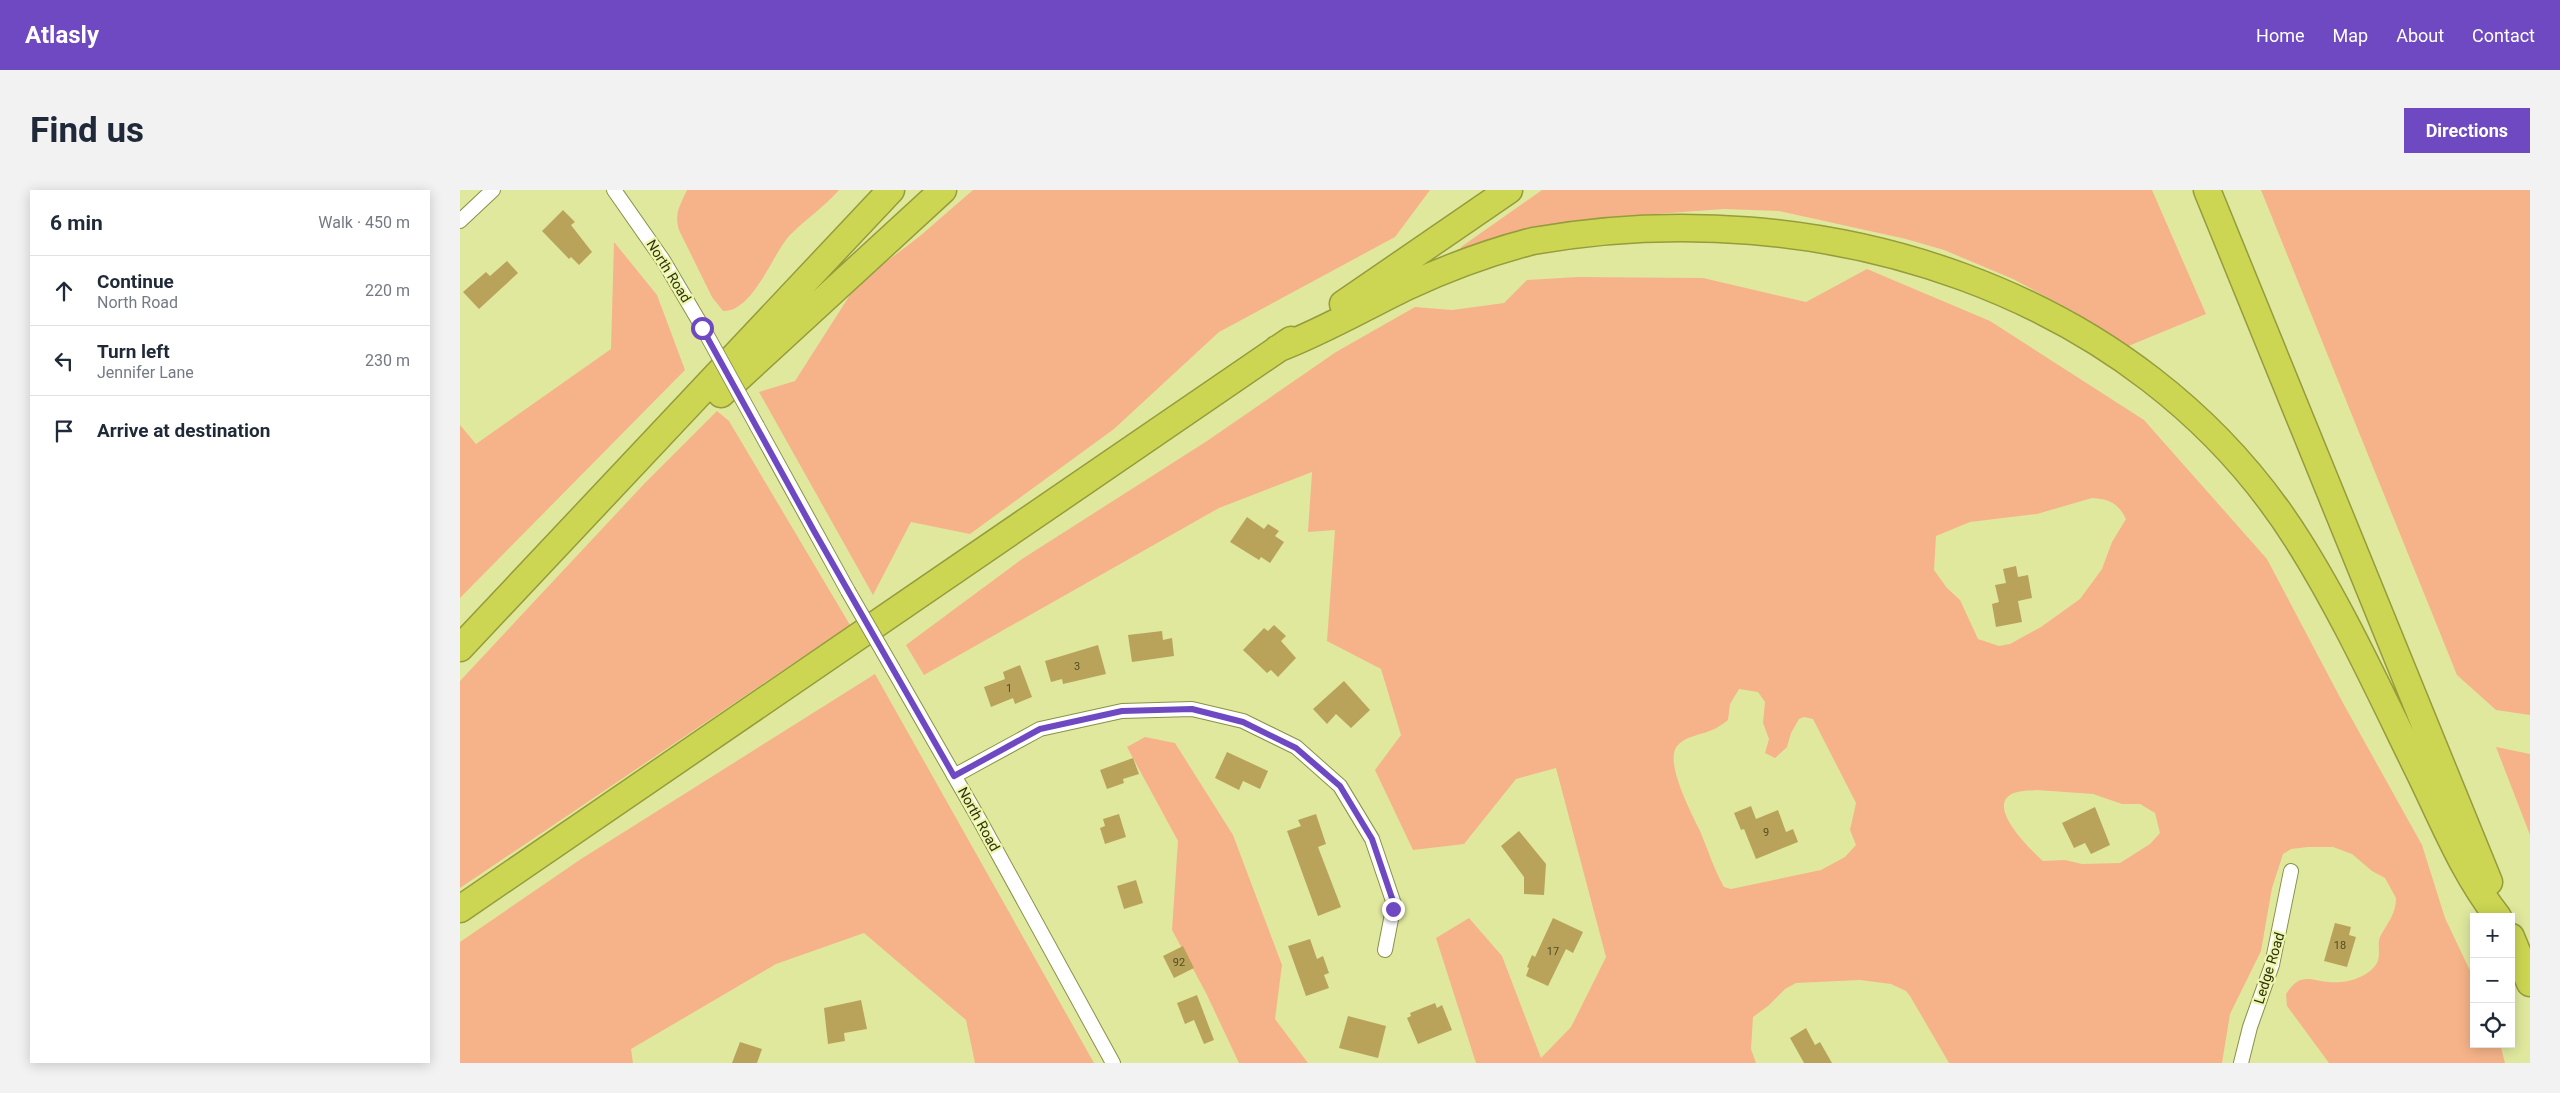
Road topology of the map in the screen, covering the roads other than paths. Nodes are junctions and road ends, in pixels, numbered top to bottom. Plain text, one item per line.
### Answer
1 (493, 190) edge
2 (614, 190) edge
3 (891, 190) edge
4 (943, 190) edge
5 (1509, 190) edge
6 (2208, 190) edge
7 (460, 221) edge
8 (1277, 349) junction
9 (599, 500) junction
10 (460, 648) edge
11 (954, 776) junction
12 (2291, 871) dead end
13 (460, 909) edge
14 (2495, 913) edge
15 (2501, 913) edge
16 (2515, 947) edge
17 (1385, 950) dead end
18 (2530, 983) edge
19 (1113, 1063) edge
20 (2241, 1063) edge

1 - 7 street
2 - 11 street, North Road, bridge
3 - 9 highway
4 - 9 highway
5 - 8 highway
6 - 15 highway
8 - 13 highway
8 - 14 highway
9 - 10 highway
11 - 17 street
11 - 19 street, North Road
12 - 20 street, Ledge Road
16 - 18 highway

